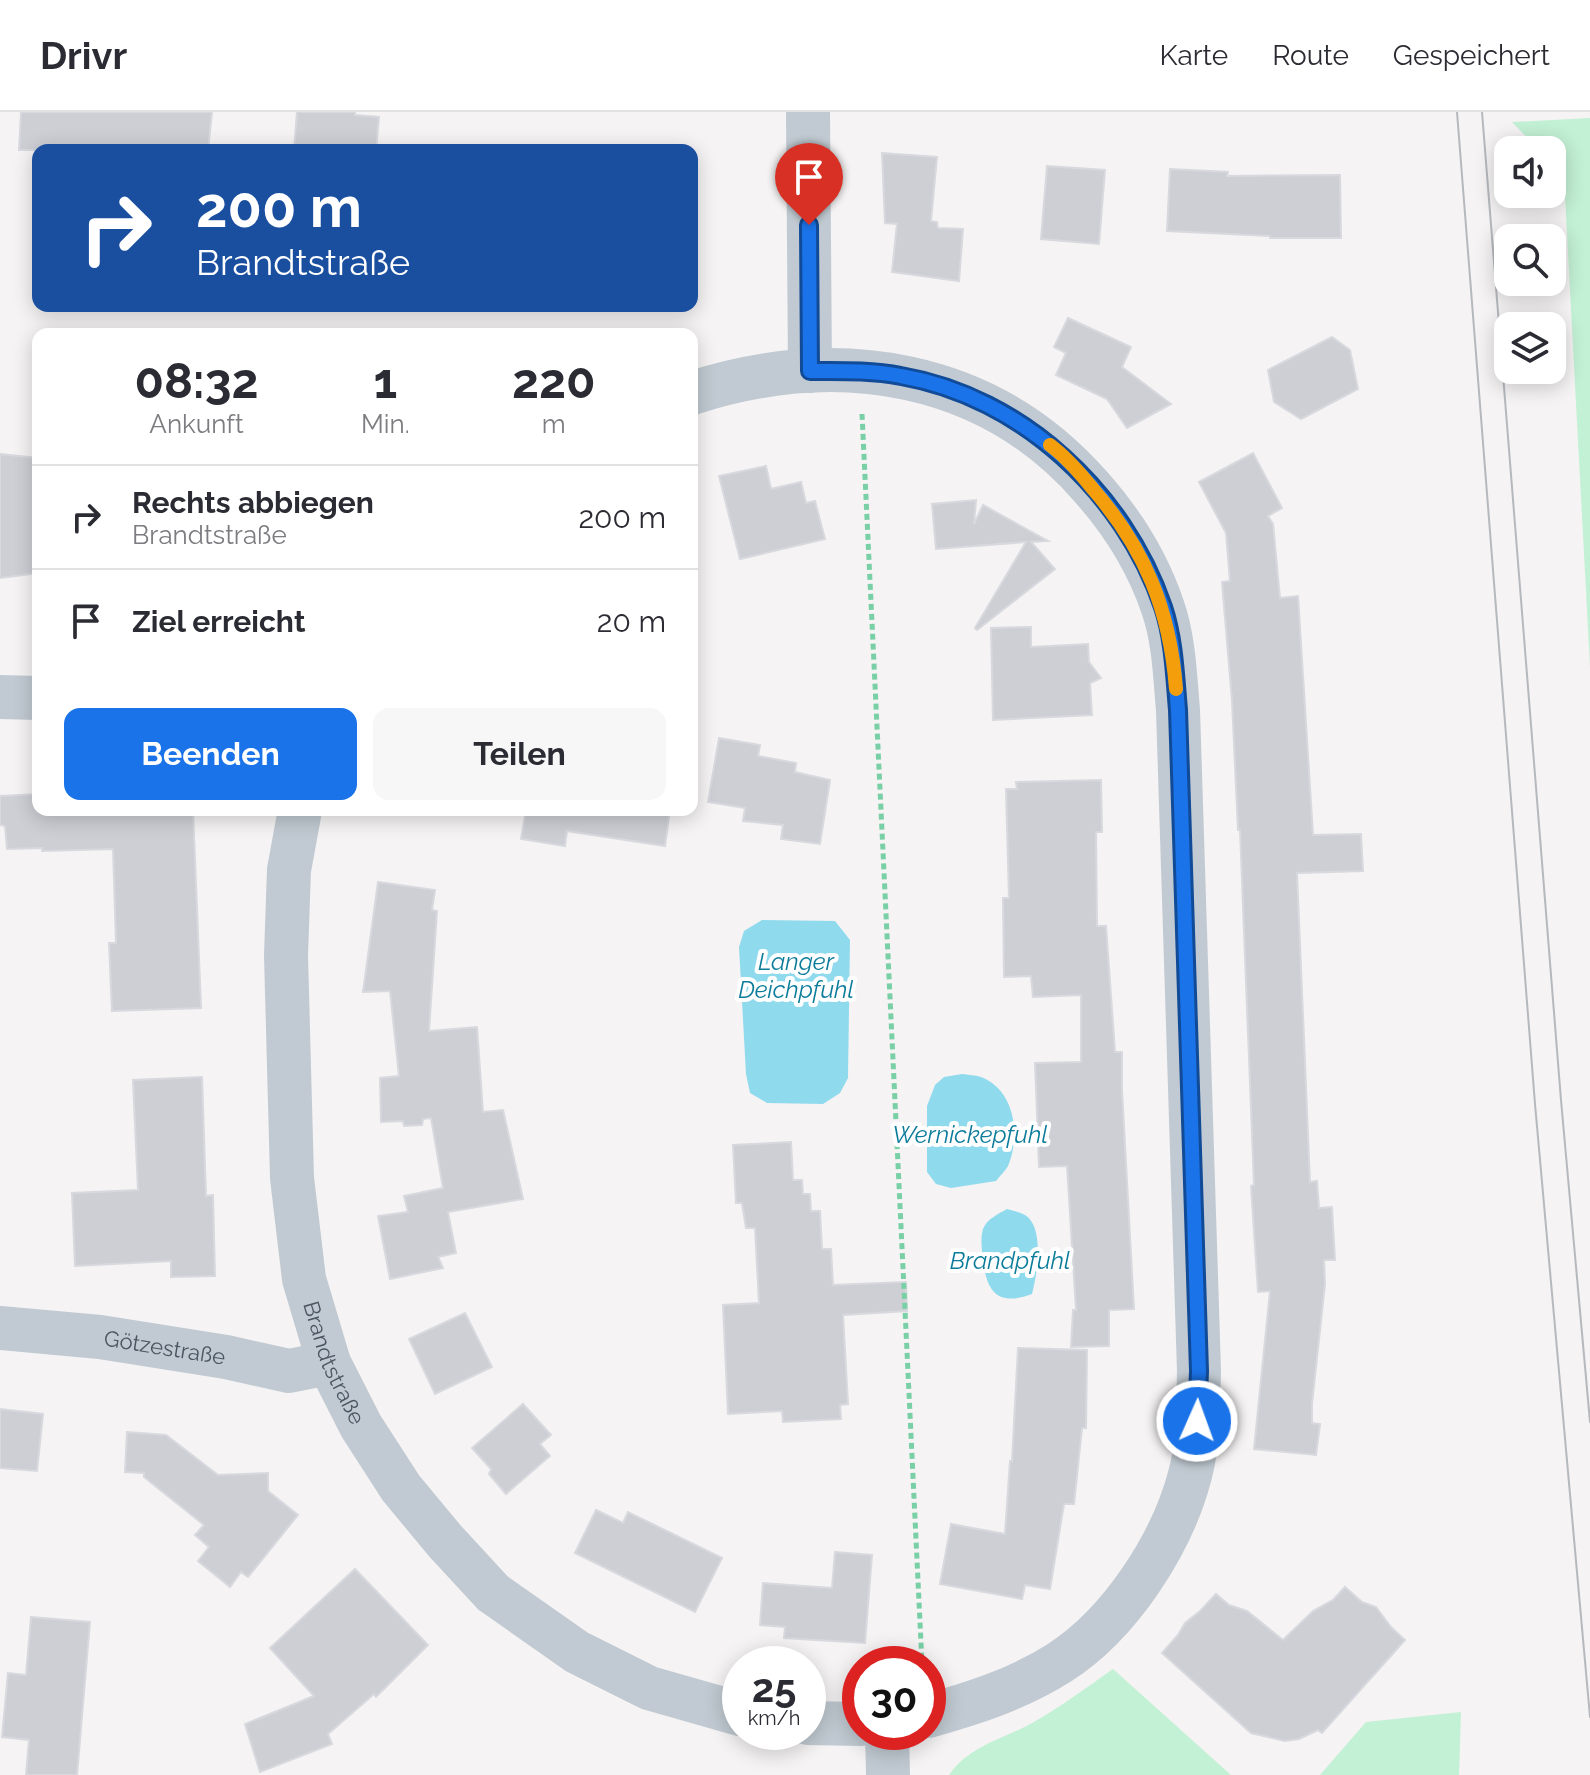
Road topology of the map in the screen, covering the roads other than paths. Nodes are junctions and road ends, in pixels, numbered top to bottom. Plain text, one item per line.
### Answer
1 (808, 112) edge
2 (810, 371) junction
3 (698, 392) edge
4 (0, 697) edge
5 (32, 698) edge
6 (299, 816) edge
7 (0, 1328) edge
8 (329, 1363) junction
9 (722, 1709) edge
10 (946, 1711) edge
11 (887, 1750) edge
12 (888, 1775) edge

1 - 2 street
2 - 3 street
2 - 10 street
4 - 5 street
6 - 8 street, Brandtstraße
7 - 8 street, Götzestraße
8 - 9 street, Brandtstraße
11 - 12 street

